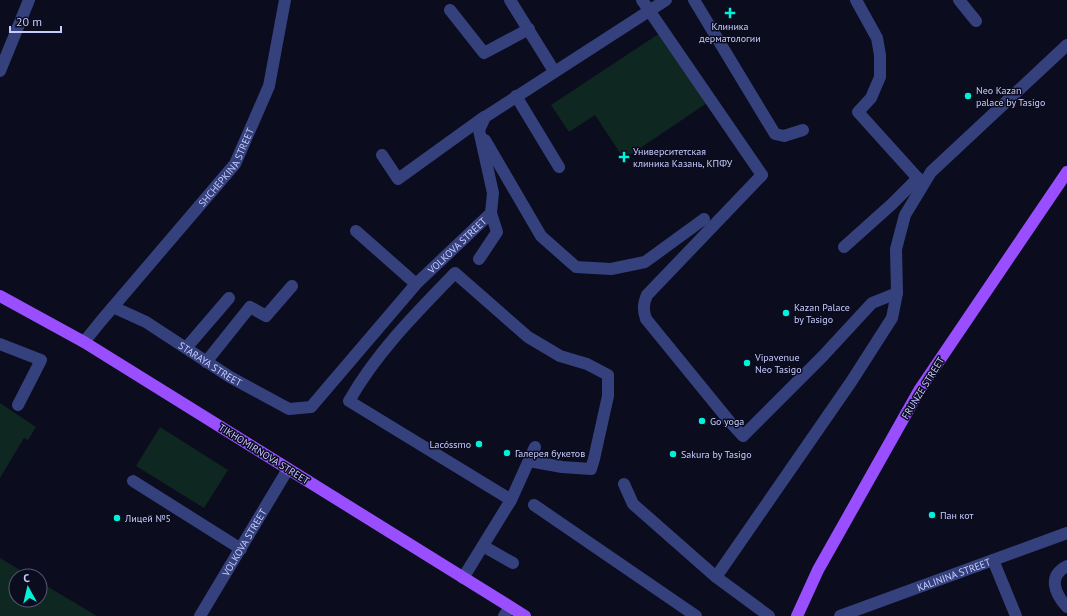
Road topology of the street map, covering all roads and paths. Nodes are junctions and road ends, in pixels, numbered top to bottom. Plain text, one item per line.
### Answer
1 (285, 0) edge
2 (510, 0) edge
3 (642, 0) edge
4 (666, 0) edge
5 (694, 0) edge
6 (856, 0) edge
7 (959, 0) edge
8 (29, 1) edge
9 (450, 10) dead end
10 (649, 12) junction
11 (976, 21) dead end
12 (528, 30) junction
13 (1067, 45) edge
14 (0, 71) edge
15 (554, 71) junction
16 (516, 96) junction
17 (485, 117) junction
18 (479, 130) junction
19 (803, 130) dead end
20 (382, 155) dead end
21 (559, 167) dead end
22 (1067, 172) edge
23 (921, 181) junction
24 (491, 213) junction
25 (704, 219) dead end
26 (356, 231) dead end
27 (844, 247) dead end
28 (479, 259) dead end
29 (416, 284) junction
30 (292, 286) dead end
31 (897, 293) junction
32 (0, 296) edge
33 (229, 298) dead end
34 (113, 307) junction
35 (84, 342) junction
36 (0, 344) edge
37 (186, 348) junction
38 (206, 362) junction
39 (18, 405) dead end
40 (311, 408) joint
41 (535, 447) dead end
42 (529, 461) junction
43 (288, 469) junction
44 (133, 481) dead end
45 (624, 484) dead end
46 (511, 500) junction
47 (534, 505) dead end
48 (1067, 533) edge
49 (483, 546) junction
50 (241, 549) junction
51 (993, 560) junction
52 (513, 563) dead end
53 (1067, 566) edge
54 (716, 577) junction
55 (463, 578) junction
56 (1067, 607) edge
57 (507, 611) edge
58 (200, 616) edge
59 (525, 616) edge
60 (696, 616) edge
61 (769, 616) edge
62 (796, 616) edge
63 (840, 616) edge
64 (1016, 616) edge

1 - 34 street, SHCHEPKINA STREET
2 - 12 street
3 - 10 street
4 - 10 street
5 - 19 street
6 - 23 street
7 - 11 street
8 - 14 street
9 - 12 street
10 - 15 street
10 - 31 street
12 - 15 street
13 - 23 street
15 - 16 street
16 - 17 street
16 - 21 street
17 - 18 street
17 - 20 street
18 - 24 street, VOLKOVA STREET
18 - 25 street
22 - 62 main road, FRUNZE STREET
23 - 27 street
23 - 31 street
24 - 28 street
24 - 29 street, VOLKOVA STREET
26 - 29 street
29 - 40 street, VOLKOVA STREET
30 - 38 street
31 - 54 street
32 - 35 main road, TIKHOMIRNOVA STREET
33 - 37 street
34 - 35 street, SHCHEPKINA STREET
34 - 37 street, STARAYA STREET
35 - 43 main road, TIKHOMIRNOVA STREET
36 - 39 street
37 - 38 street, STARAYA STREET
38 - 40 street, STARAYA STREET
41 - 42 street
42 - 46 street
42 - 46 street
43 - 50 street, VOLKOVA STREET
43 - 55 main road, TIKHOMIRNOVA STREET
44 - 50 street
45 - 54 street
46 - 49 street
47 - 60 street
48 - 51 street, KALININA STREET
49 - 52 street
49 - 55 street
50 - 58 street, VOLKOVA STREET
51 - 63 street, KALININA STREET
51 - 64 street
53 - 56 street
54 - 61 street
55 - 57 main road, TIKHOMIRNOVA STREET
57 - 59 main road, TIKHOMIRNOVA STREET

